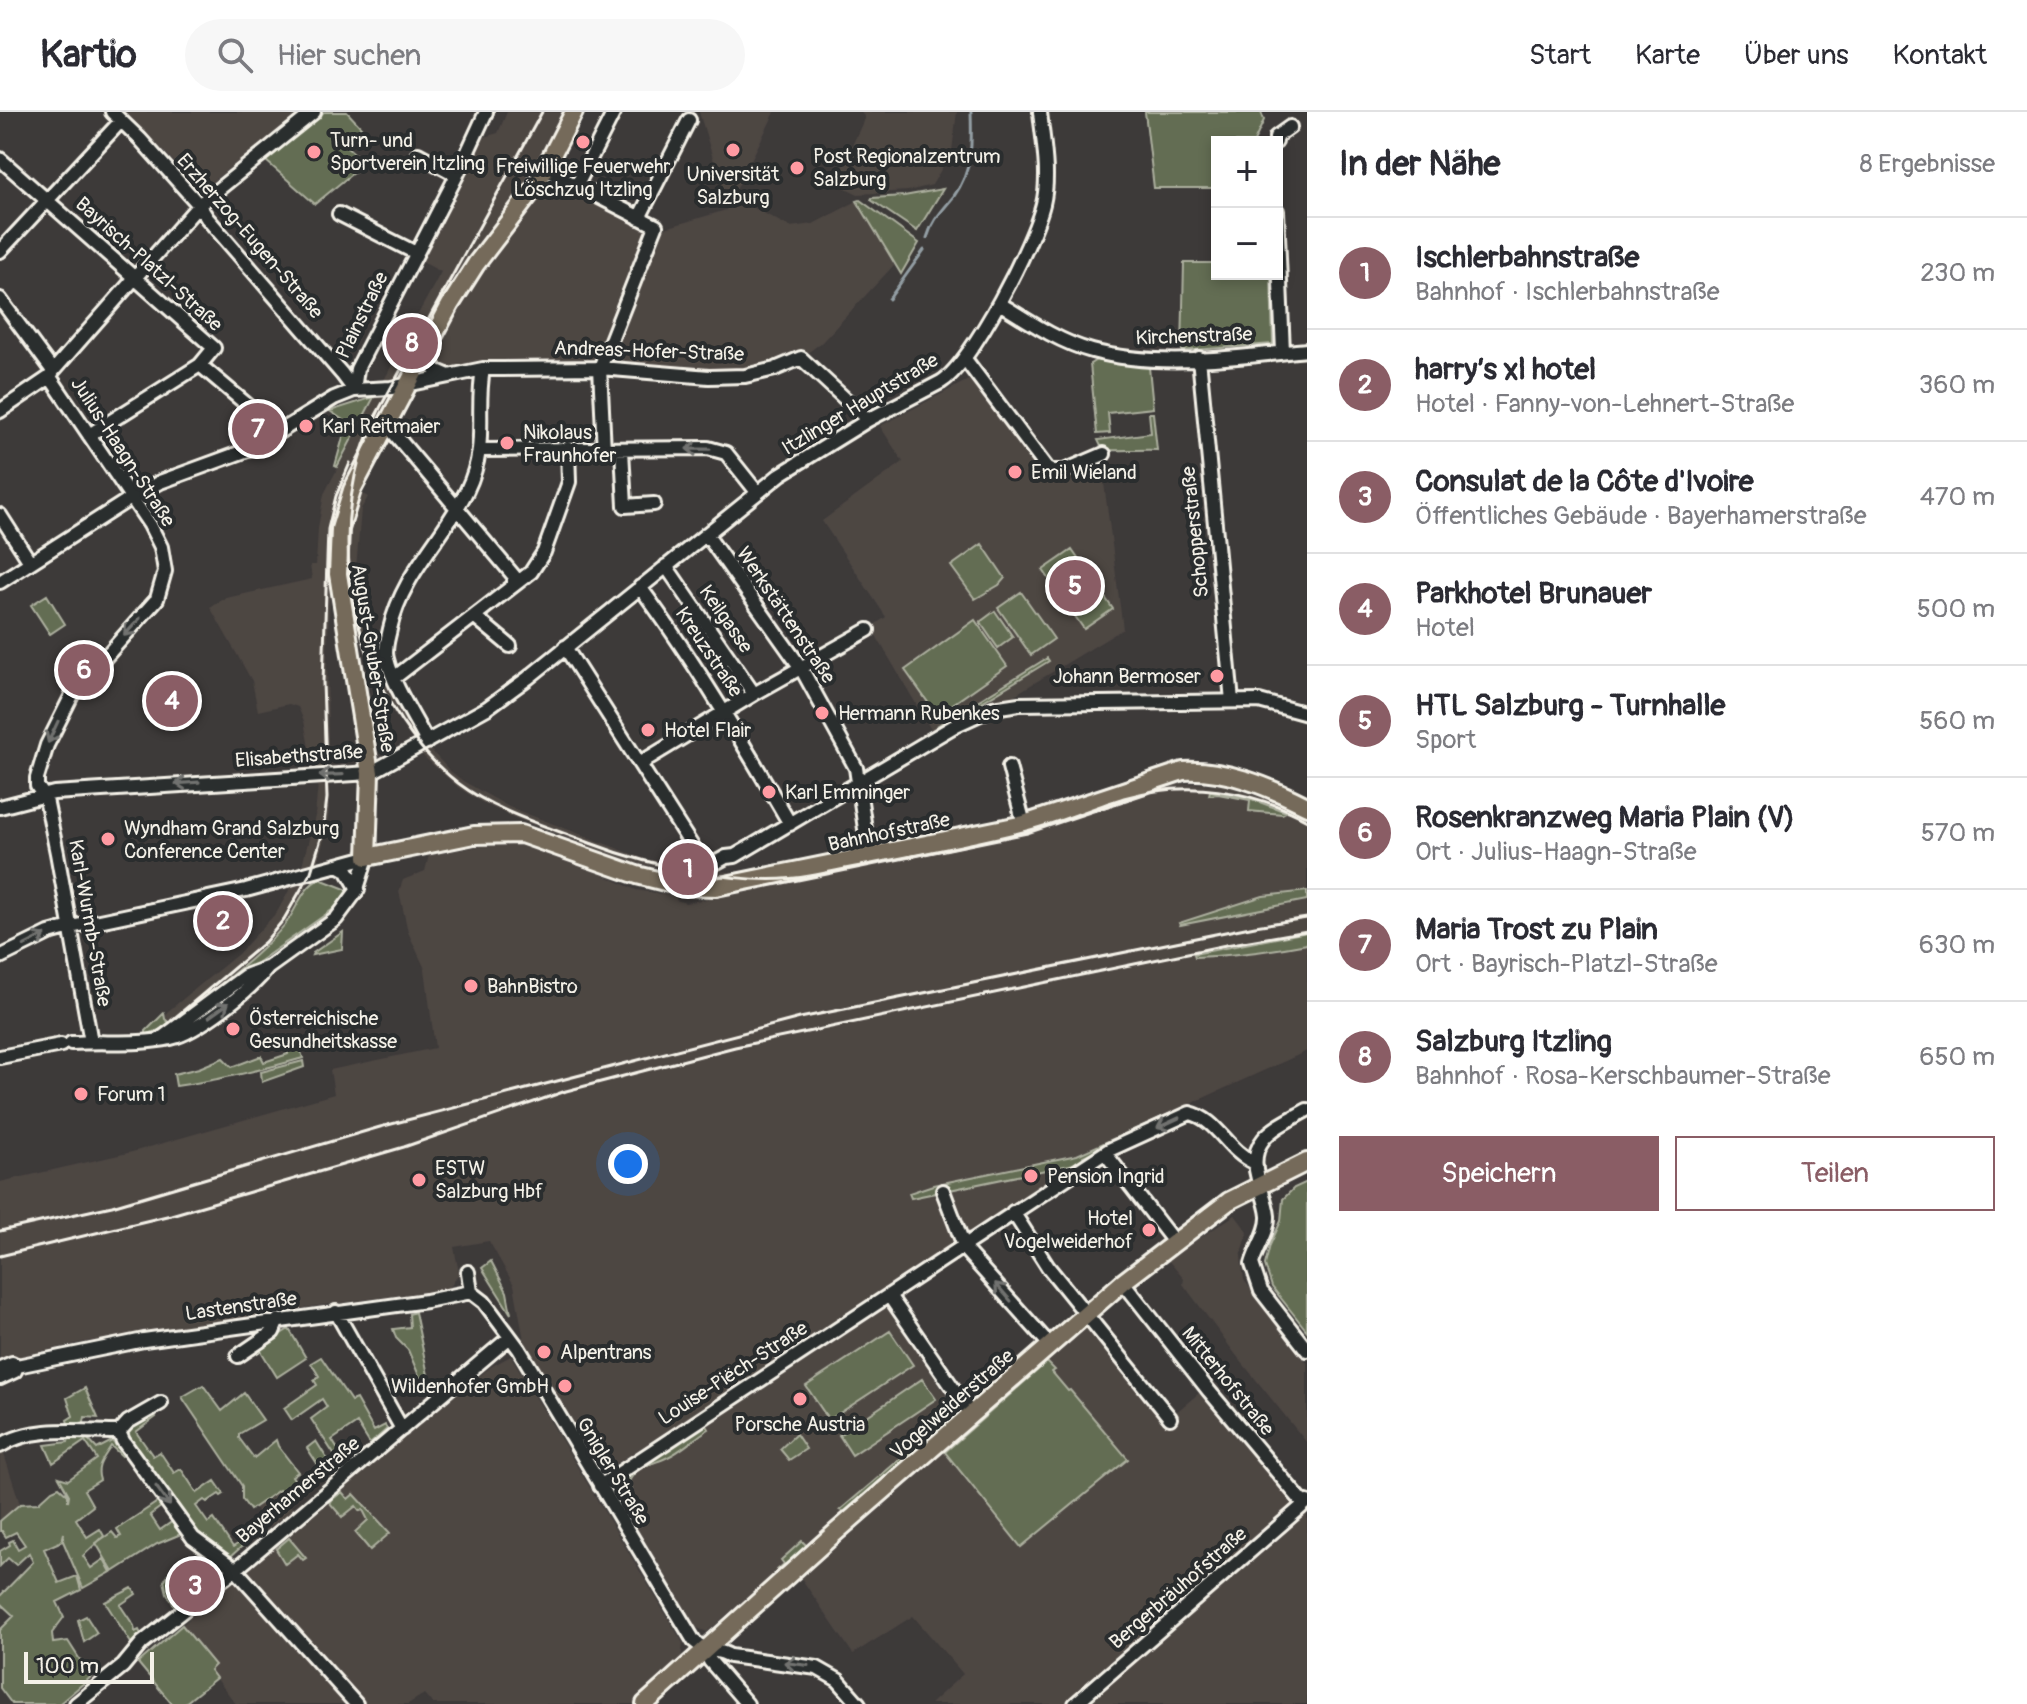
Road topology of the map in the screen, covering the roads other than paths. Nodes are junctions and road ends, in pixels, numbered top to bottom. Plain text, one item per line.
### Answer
1 (314, 112) edge
2 (486, 112) edge
3 (574, 112) edge
4 (614, 112) edge
5 (1040, 112) edge
6 (116, 116) edge
7 (689, 120) dead end
8 (1290, 127) dead end
9 (1277, 136) edge
10 (418, 154) dead end
11 (0, 159) edge
12 (544, 169) junction
13 (457, 175) junction
14 (576, 187) junction
15 (46, 199) junction
16 (199, 205) junction
17 (339, 214) dead end
18 (639, 218) junction
19 (0, 251) edge
20 (416, 253) junction
21 (135, 277) junction
22 (1280, 280) edge
23 (0, 299) edge
24 (999, 303) junction
25 (426, 350) junction
26 (1307, 350) edge
27 (1283, 352) junction
28 (1199, 358) junction
29 (965, 359) junction
30 (200, 365) junction
31 (600, 368) junction
32 (483, 369) junction
33 (51, 374) junction
34 (449, 376) junction
35 (408, 385) junction
36 (372, 388) junction
37 (354, 390) junction
38 (0, 411) edge
39 (868, 420) junction
40 (387, 424) junction
41 (277, 434) junction
42 (89, 435) junction
43 (568, 448) junction
44 (480, 450) junction
45 (622, 450) junction
46 (604, 451) junction
47 (1104, 454) dead end
48 (757, 492) junction
49 (131, 498) junction
50 (654, 504) dead end
51 (456, 507) junction
52 (0, 515) edge
53 (706, 534) junction
54 (30, 562) junction
55 (666, 566) junction
56 (0, 582) edge
57 (514, 584) junction
58 (640, 587) junction
59 (474, 616) junction
60 (868, 630) dead end
61 (510, 646) dead end
62 (565, 647) junction
63 (801, 668) junction
64 (394, 678) junction
65 (754, 694) junction
66 (1232, 701) junction
67 (725, 712) junction
68 (1307, 714) edge
69 (427, 742) junction
70 (641, 766) junction
71 (1009, 767) dead end
72 (370, 773) junction
73 (857, 784) junction
74 (42, 794) junction
75 (1307, 806) edge
76 (0, 807) edge
77 (790, 824) junction
78 (1024, 824) junction
79 (869, 856) junction
80 (367, 857) junction
81 (338, 865) junction
82 (706, 870) junction
83 (693, 886) junction
84 (716, 887) junction
85 (358, 889) junction
86 (71, 927) junction
87 (0, 957) edge
88 (91, 1042) junction
89 (0, 1057) edge
90 (1307, 1110) edge
91 (1105, 1153) junction
92 (1253, 1162) junction
93 (1307, 1162) edge
94 (1260, 1186) junction
95 (943, 1191) dead end
96 (1013, 1212) junction
97 (1174, 1242) junction
98 (963, 1245) junction
99 (468, 1272) dead end
100 (1123, 1282) junction
101 (471, 1292) junction
102 (890, 1297) junction
103 (336, 1312) junction
104 (1087, 1314) junction
105 (278, 1320) junction
106 (510, 1337) junction
107 (1050, 1345) junction
108 (1307, 1350) edge
109 (238, 1356) dead end
110 (17, 1366) junction
111 (0, 1368) edge
112 (0, 1378) edge
113 (161, 1403) dead end
114 (971, 1414) junction
115 (1170, 1418) dead end
116 (402, 1429) junction
117 (119, 1432) junction
118 (0, 1446) edge
119 (600, 1486) junction
120 (1306, 1503) edge
121 (235, 1569) junction
122 (705, 1650) junction
123 (730, 1656) junction
124 (716, 1669) junction
125 (76, 1704) edge
126 (356, 1704) edge
127 (645, 1704) edge
128 (747, 1704) edge
129 (859, 1704) edge
130 (1075, 1704) edge

1 - 16 street
2 - 13 street, Plainstraße
3 - 12 main road, August-Gruber-Straße
4 - 14 street
5 - 24 street, Itzlinger Hauptstraße
6 - 15 street
6 - 16 street, Erzherzog-Eugen-Straße
7 - 18 street
8 - 9 street
10 - 13 street
11 - 15 street, Bayrisch-Platzl-Straße
12 - 14 street
12 - 25 main road, August-Gruber-Straße
13 - 20 street, Plainstraße
14 - 18 street
15 - 19 street
15 - 21 street, Bayrisch-Platzl-Straße
16 - 21 street
16 - 37 street, Erzherzog-Eugen-Straße
17 - 20 street
18 - 31 street
20 - 37 street, Plainstraße
21 - 30 street, Bayrisch-Platzl-Straße
21 - 33 street
22 - 27 street
23 - 33 street, Julius-Haagn-Straße
24 - 28 street, Kirchenstraße
24 - 29 street, Itzlinger Hauptstraße
25 - 34 street
25 - 35 main road, August-Gruber-Straße
26 - 27 street, Kirchenstraße
27 - 28 street, Kirchenstraße
28 - 66 street, Schopperstraße
29 - 39 street, Itzlinger Hauptstraße
29 - 47 street
30 - 41 street
30 - 42 street
31 - 32 street, Andreas-Hofer-Straße
31 - 39 street, Andreas-Hofer-Straße
31 - 46 street
32 - 34 street, Andreas-Hofer-Straße
32 - 44 street
33 - 38 street
33 - 42 street, Julius-Haagn-Straße
34 - 35 street, Andreas-Hofer-Straße
35 - 36 street, Andreas-Hofer-Straße
35 - 40 main road, August-Gruber-Straße
36 - 37 street, Andreas-Hofer-Straße
36 - 40 street
37 - 41 street, Plainstraße
39 - 48 street, Itzlinger Hauptstraße
40 - 51 street
40 - 72 main road, August-Gruber-Straße
41 - 49 street, Plainstraße
42 - 49 street, Julius-Haagn-Straße
43 - 44 street
43 - 46 street
43 - 57 street
44 - 51 street
45 - 46 street
48 -> 45 street
45 - 50 street
48 - 53 street, Itzlinger Hauptstraße
49 - 54 street, Plainstraße
49 -> 74 street, Julius-Haagn-Straße
51 - 57 street
51 - 64 street
52 - 54 street
53 - 55 street, Itzlinger Hauptstraße
53 - 63 street, Werkstättenstraße
54 - 56 street, Plainstraße
55 - 58 street, Itzlinger Hauptstraße
55 - 65 street, Keilgasse
57 - 59 street
58 - 62 street, Itzlinger Hauptstraße
58 - 67 street, Kreuzstraße
59 - 61 street
59 - 64 street
60 - 63 street
62 - 69 street, Elisabethstraße
62 - 70 street
63 - 65 street
63 - 73 street, Werkstättenstraße
64 - 69 street
65 - 67 street
66 - 68 street
66 - 73 street
67 - 70 street
67 - 77 street, Kreuzstraße
69 - 72 street, Elisabethstraße
70 - 82 street
71 - 78 street
72 -> 74 street, Elisabethstraße
72 - 80 main road, August-Gruber-Straße
73 - 77 street
73 - 79 street, Werkstättenstraße
74 - 76 street, Elisabethstraße
74 - 86 street, Karl-Wurmb-Straße
75 - 78 main road, Bahnhofstraße
77 - 82 street
78 - 79 main road, Bahnhofstraße
79 - 84 main road, Bahnhofstraße
80 - 81 street
80 - 83 main road, Bahnhofstraße
80 - 85 street
81 - 85 street
81 - 86 street
82 - 83 street
82 - 84 street
83 - 84 main road, Bahnhofstraße
85 - 88 street
87 -> 86 street
86 - 88 street, Karl-Wurmb-Straße
88 - 89 street
90 - 92 street
92 -> 91 street, Louise-Piëch-Straße
91 - 96 street, Louise-Piëch-Straße
91 - 97 street
92 - 94 street
93 - 94 main road, Vogelweiderstraße
94 - 97 main road, Vogelweiderstraße
94 - 108 street
95 - 98 street
96 - 98 street, Louise-Piëch-Straße
96 - 104 street
97 - 100 main road, Vogelweiderstraße
98 - 102 street, Louise-Piëch-Straße
107 -> 98 street
99 - 101 street
100 - 104 main road, Vogelweiderstraße
100 - 120 street, Mitterhofstraße
101 - 103 street, Lastenstraße
101 - 106 street, Gnigler Straße
102 - 114 street
102 - 119 street, Louise-Piëch-Straße
103 - 105 street, Lastenstraße
103 - 116 street
104 - 107 main road, Vogelweiderstraße
104 - 115 street
105 - 109 street
105 - 110 street, Lastenstraße
106 - 116 street, Bayerhamerstraße
106 - 119 street, Gnigler Straße
107 - 114 main road, Vogelweiderstraße
110 - 111 street, Lastenstraße
110 - 112 street, Lastenstraße
113 - 117 street
114 - 122 main road, Vogelweiderstraße
116 - 121 street, Bayerhamerstraße
117 - 118 street
117 -> 121 street
119 - 122 street, Gnigler Straße
120 - 130 street, Bergerbräuhofstraße
121 - 125 street, Bayerhamerstraße
121 - 126 street
122 - 123 street
122 - 124 street, Gnigler Straße
122 - 127 main road, Vogelweiderstraße
123 - 124 street
129 -> 123 street
124 - 128 street, Gnigler Straße

